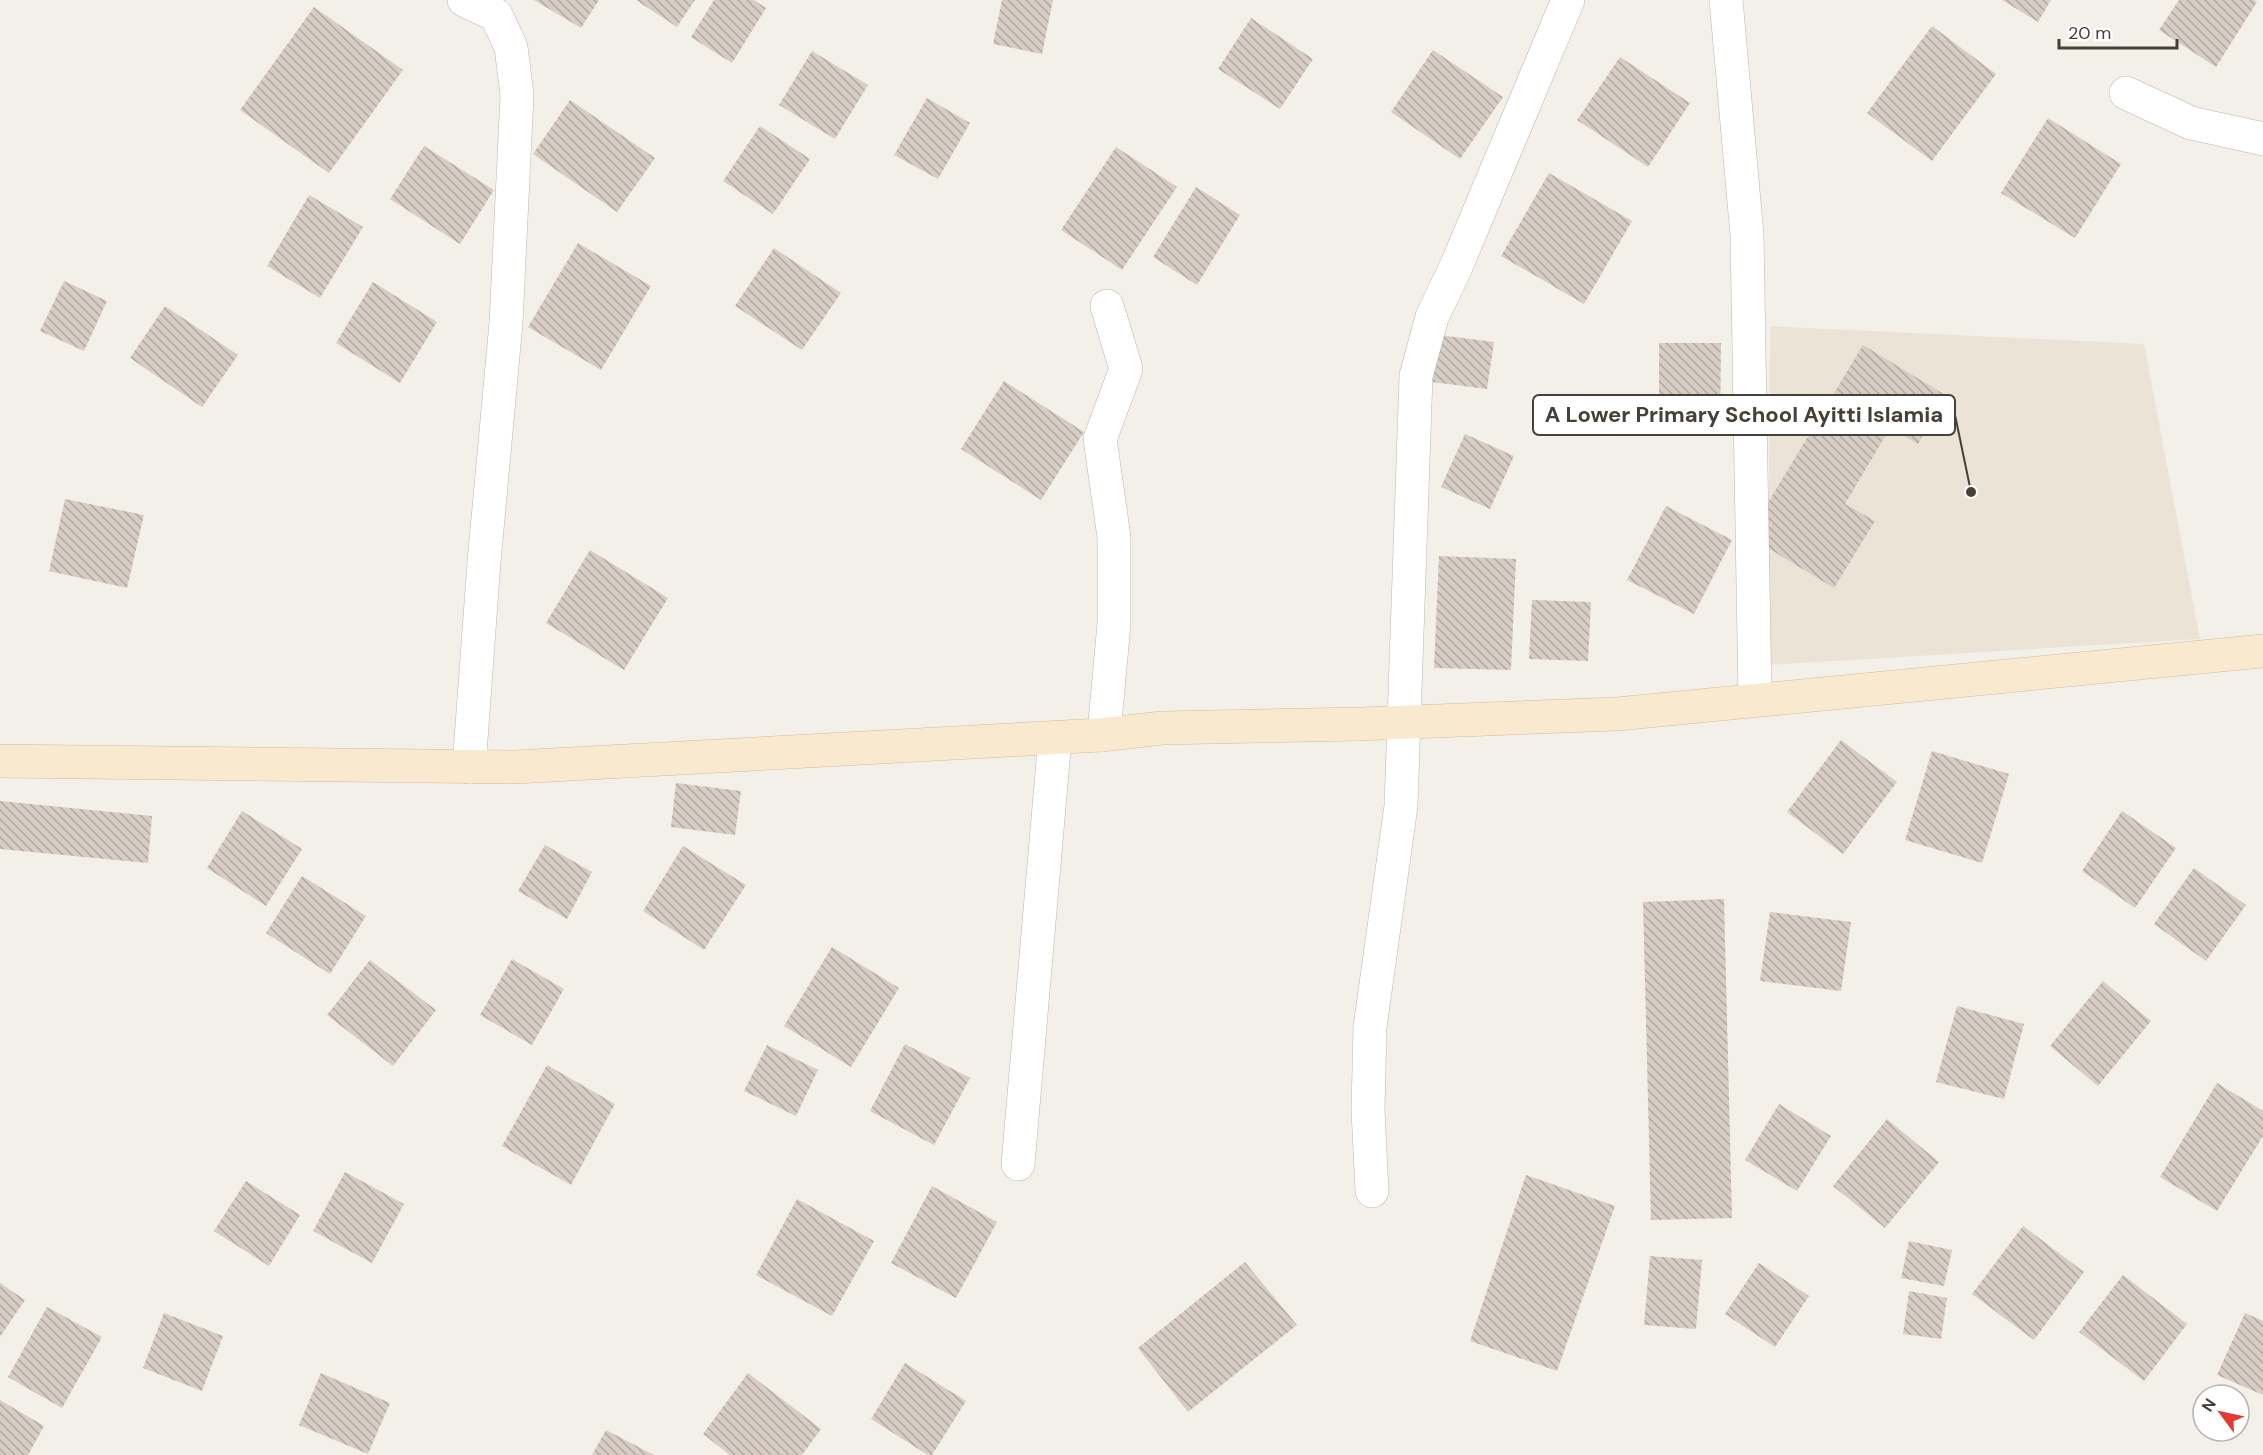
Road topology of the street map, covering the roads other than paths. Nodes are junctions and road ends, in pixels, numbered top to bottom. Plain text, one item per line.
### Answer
1 (465, 0) edge
2 (1568, 0) edge
3 (1726, 0) edge
4 (2126, 93) dead end
5 (2263, 139) edge
6 (1107, 306) dead end
7 (2263, 651) edge
8 (1755, 700) junction
9 (1403, 723) junction
10 (1101, 735) junction
11 (1055, 738) junction
12 (0, 762) edge
13 (469, 766) junction
14 (1018, 1164) dead end
15 (1372, 1191) dead end

1 - 13 street
2 - 9 street
3 - 8 street
4 - 5 street
6 - 10 street
7 - 8 main road
8 - 9 main road
9 - 10 main road
9 - 15 street
10 - 11 main road
11 - 13 main road
11 - 14 street
12 - 13 main road

